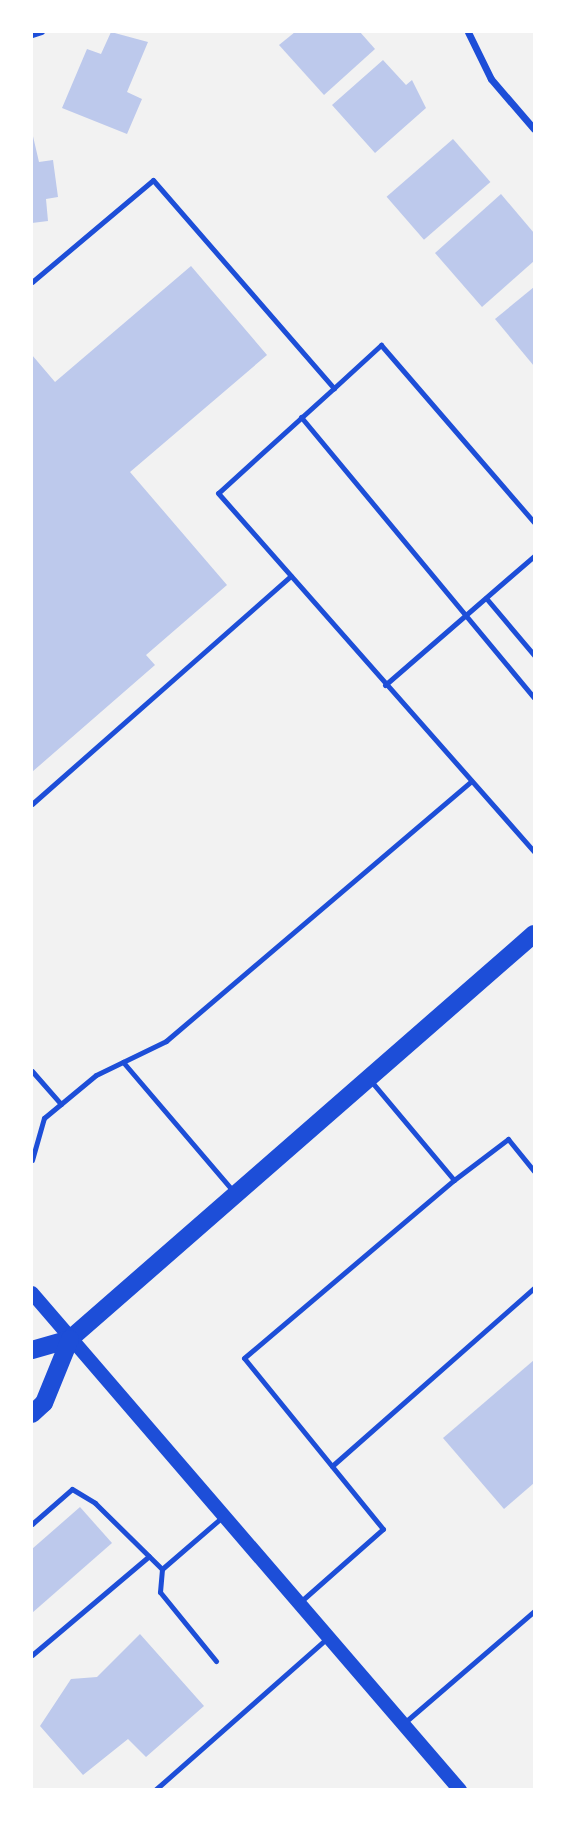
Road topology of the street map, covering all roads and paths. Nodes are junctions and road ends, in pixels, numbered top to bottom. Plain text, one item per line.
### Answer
1 (42, 32) edge
2 (468, 32) edge
3 (32, 35) edge
4 (534, 130) edge
5 (32, 282) edge
6 (334, 388) junction
7 (301, 418) junction
8 (534, 523) edge
9 (534, 556) edge
10 (291, 576) junction
11 (486, 598) junction
12 (463, 617) junction
13 (534, 655) edge
14 (385, 685) junction
15 (534, 698) edge
16 (470, 782) junction
17 (32, 804) edge
18 (534, 851) edge
19 (534, 934) edge
20 (123, 1062) junction
21 (32, 1071) edge
22 (369, 1079) junction
23 (61, 1104) junction
24 (32, 1160) edge
25 (534, 1171) edge
26 (454, 1180) junction
27 (236, 1194) junction
28 (534, 1288) edge
29 (32, 1293) edge
30 (70, 1339) junction
31 (32, 1350) edge
32 (32, 1414) edge
33 (332, 1466) junction
34 (223, 1516) junction
35 (32, 1524) edge
36 (149, 1556) junction
37 (162, 1569) junction
38 (299, 1603) junction
39 (534, 1611) edge
40 (327, 1638) junction
41 (32, 1655) edge
42 (216, 1661) dead end
43 (403, 1724) junction
44 (155, 1790) edge
45 (460, 1790) edge

1 - 3 path
2 - 4 street
5 - 6 lane
6 - 7 lane
6 - 8 lane
7 - 10 lane
7 - 12 lane
9 - 11 lane
10 - 14 lane
10 - 17 lane
11 - 12 lane
11 - 13 lane
12 - 14 lane
12 - 15 lane
14 - 16 lane
16 - 18 lane
16 - 20 lane
19 - 22 main road
20 - 23 lane
20 - 27 lane
21 - 23 lane
22 - 26 lane
22 - 27 main road
23 - 24 lane
25 - 26 lane
26 - 33 lane
27 - 30 main road
28 - 33 lane
29 - 30 main road
30 - 31 main road
30 - 32 main road
30 - 34 main road
33 - 38 lane
34 - 37 lane
34 - 38 main road
35 - 36 lane
36 - 37 lane
36 - 41 lane
37 - 42 lane
38 - 40 main road
39 - 43 lane
40 - 43 main road
40 - 44 lane
43 - 45 main road

